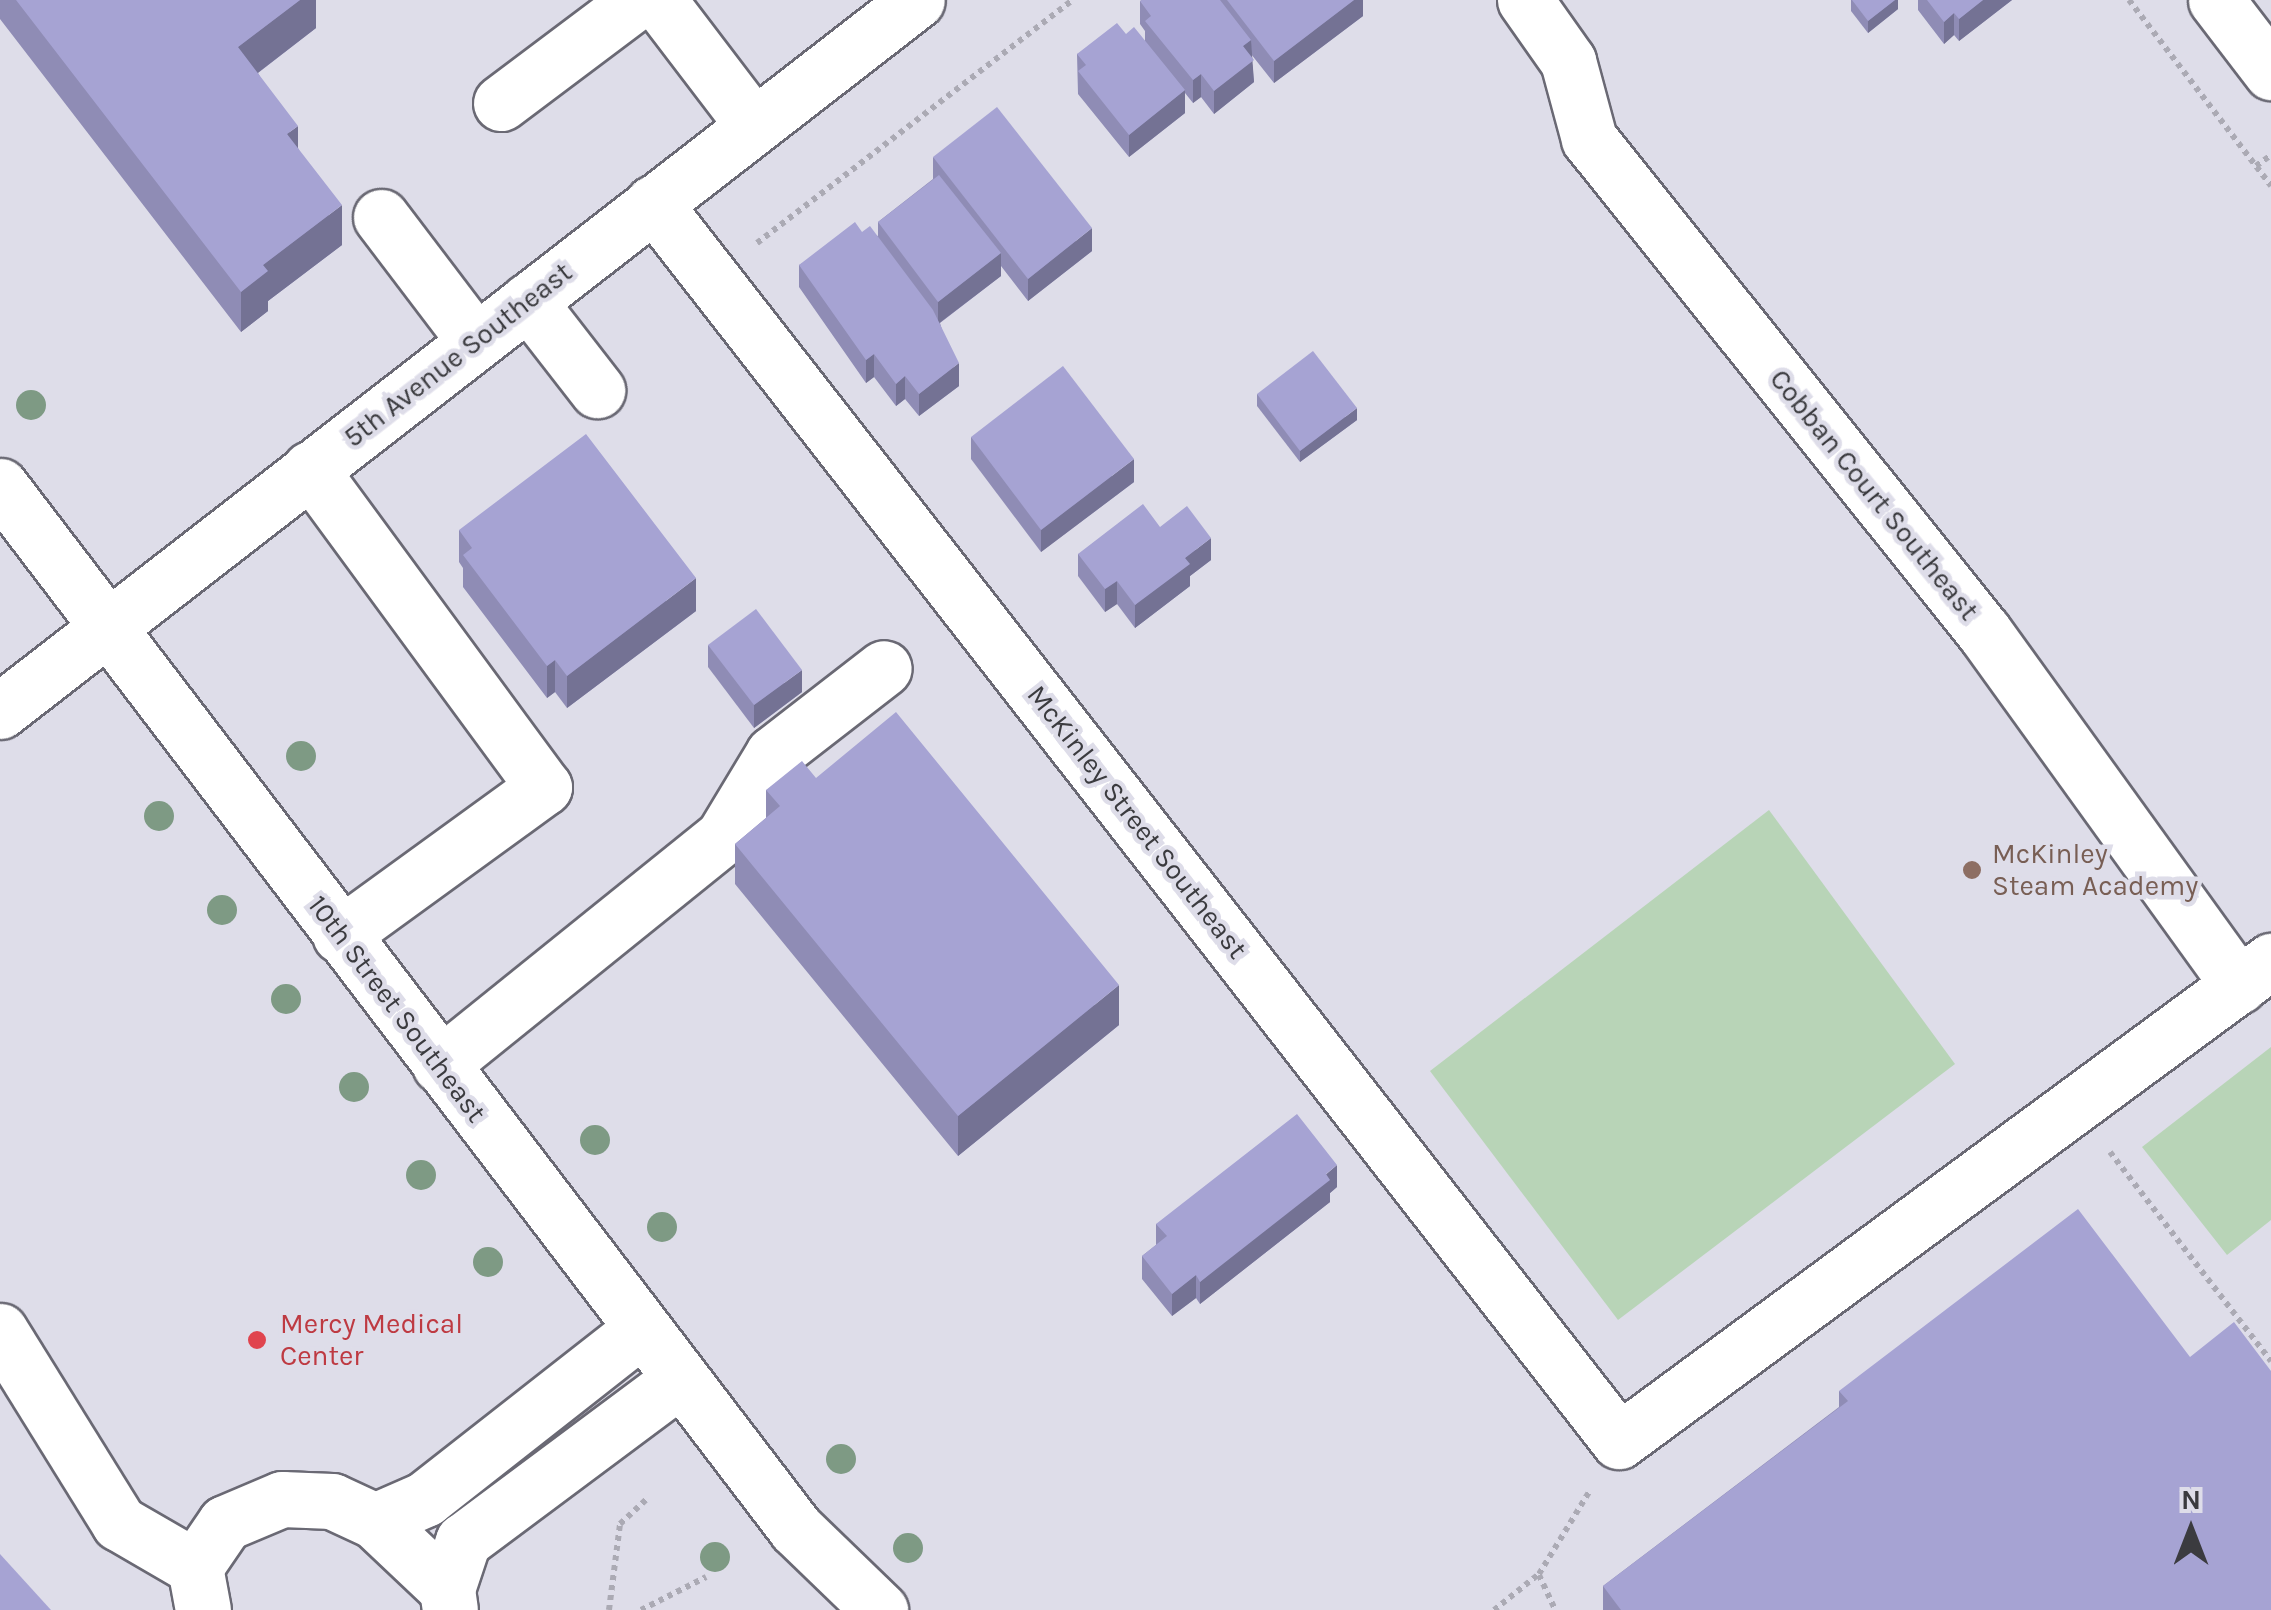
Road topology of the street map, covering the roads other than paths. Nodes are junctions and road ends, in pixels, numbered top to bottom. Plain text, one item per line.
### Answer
1 (638, 0) edge
2 (658, 0) edge
3 (917, 0) edge
4 (1525, 0) edge
5 (2216, 0) edge
6 (2271, 72) edge
7 (502, 102) dead end
8 (754, 126) junction
9 (653, 204) junction
10 (381, 216) dead end
11 (528, 301) junction
12 (475, 342) junction
13 (597, 390) dead end
14 (310, 470) junction
15 (0, 486) edge
16 (108, 628) junction
17 (884, 668) dead end
18 (0, 711) edge
19 (340, 935) junction
20 (2255, 973) edge
21 (440, 1065) junction
22 (642, 1329) junction
23 (0, 1331) edge
24 (680, 1378) junction
25 (375, 1521) junction
26 (796, 1529) junction
27 (199, 1588) edge
28 (448, 1600) edge
29 (836, 1610) edge
30 (880, 1610) edge

1 - 7 street
2 - 8 street
3 - 8 street, 5th Avenue Southeast
4 - 20 street, Cobban Court Southeast
5 - 6 street
8 - 9 street, 5th Avenue Southeast
9 - 11 street, 5th Avenue Southeast
9 - 20 street, McKinley Street Southeast
10 - 12 street
11 - 12 street, 5th Avenue Southeast
11 - 13 street
12 - 14 street, 5th Avenue Southeast
14 - 16 street, 5th Avenue Southeast
14 - 19 street
15 - 16 street, 10th Street Southeast
16 - 18 street, 5th Avenue Southeast
16 - 19 street, 10th Street Southeast
17 - 21 street
19 - 21 street, 10th Street Southeast
21 - 22 street, 10th Street Southeast
22 - 24 street, 10th Street Southeast
22 - 25 street
23 - 27 street
24 - 26 street, 10th Street Southeast
24 - 28 street
25 - 27 street
25 - 28 street
26 - 29 street, 10th Street Southeast
26 - 30 street, 10th Street Southeast

